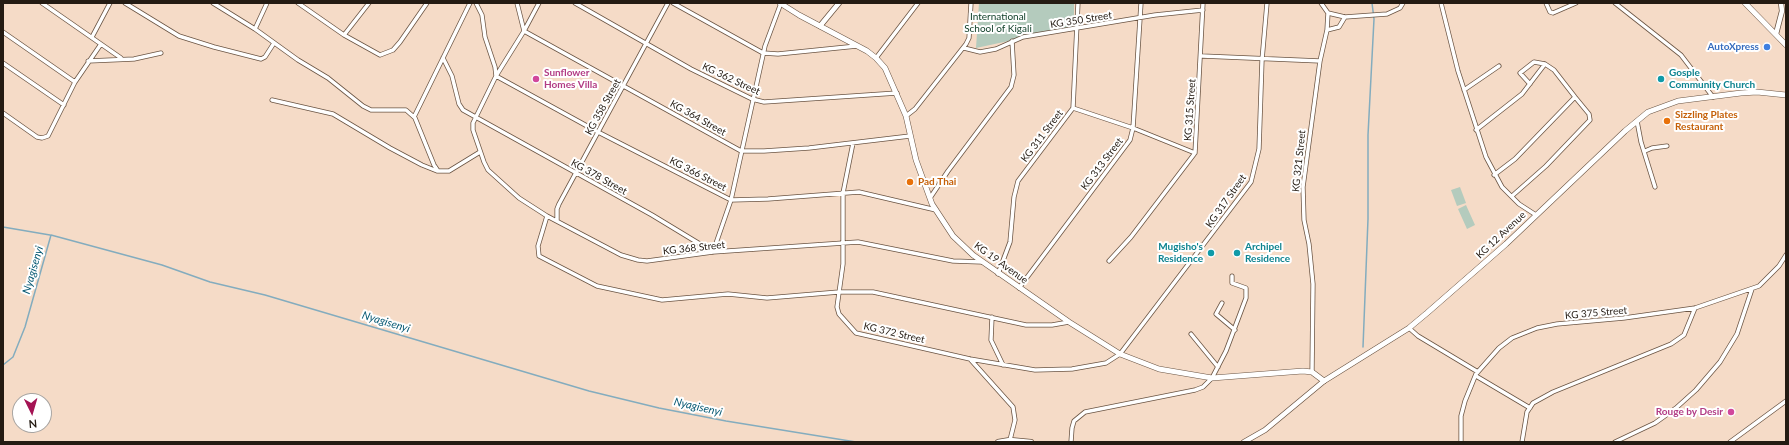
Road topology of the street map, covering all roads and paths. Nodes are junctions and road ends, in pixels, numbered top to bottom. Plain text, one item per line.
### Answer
1 (42, 3) edge
2 (110, 3) edge
3 (124, 3) edge
4 (213, 3) edge
5 (267, 3) edge
6 (298, 3) edge
7 (369, 3) edge
8 (427, 3) edge
9 (470, 3) edge
10 (476, 3) edge
11 (518, 3) edge
12 (539, 3) edge
13 (575, 3) edge
14 (668, 3) edge
15 (673, 3) edge
16 (780, 3) edge
17 (839, 3) edge
18 (918, 3) edge
19 (971, 3) edge
20 (1078, 3) edge
21 (1141, 3) edge
22 (1203, 3) edge
23 (1267, 3) edge
24 (1321, 3) edge
25 (1403, 3) edge
26 (1441, 3) edge
27 (1546, 3) edge
28 (1576, 3) edge
29 (1615, 3) edge
30 (1745, 3) edge
31 (1781, 3) edge
32 (1203, 10) junction
33 (1328, 13) junction
34 (1345, 17) junction
35 (1140, 18) junction
36 (820, 26) junction
37 (255, 28) junction
38 (1076, 29) junction
39 (1327, 30) junction
40 (524, 31) junction
41 (3, 32) edge
42 (1776, 34) junction
43 (344, 35) junction
44 (92, 38) junction
45 (1012, 41) junction
46 (274, 43) junction
47 (101, 44) junction
48 (647, 45) junction
49 (1786, 45) edge
50 (858, 46) junction
51 (964, 48) junction
52 (161, 53) dead end
53 (763, 53) junction
54 (1202, 56) junction
55 (121, 58) junction
56 (443, 58) junction
57 (876, 58) junction
58 (1262, 60) junction
59 (88, 61) junction
60 (1320, 61) junction
61 (3, 62) edge
62 (1545, 64) junction
63 (1499, 66) dead end
64 (496, 76) junction
65 (75, 82) junction
66 (1530, 84) junction
67 (624, 86) junction
68 (1464, 90) junction
69 (897, 93) junction
70 (1786, 95) edge
71 (1575, 97) junction
72 (1714, 97) junction
73 (752, 99) junction
74 (272, 100) dead end
75 (64, 105) junction
76 (1073, 108) junction
77 (3, 113) edge
78 (906, 116) junction
79 (414, 117) junction
80 (476, 118) junction
81 (1637, 121) junction
82 (1133, 128) junction
83 (1476, 130) junction
84 (598, 132) junction
85 (910, 136) junction
86 (853, 143) junction
87 (1667, 146) dead end
88 (741, 151) junction
89 (1645, 151) junction
90 (480, 152) junction
91 (1195, 153) junction
92 (438, 171) junction
93 (576, 174) junction
94 (1494, 175) junction
95 (1655, 187) dead end
96 (843, 193) junction
97 (1512, 196) junction
98 (930, 198) junction
99 (731, 200) junction
100 (936, 210) junction
101 (547, 216) junction
102 (1536, 216) junction
103 (557, 220) junction
104 (842, 243) junction
105 (713, 252) junction
106 (1786, 255) edge
107 (982, 262) junction
108 (1109, 262) dead end
109 (998, 274) junction
110 (1232, 276) dead end
111 (1019, 288) junction
112 (1752, 289) junction
113 (839, 292) junction
114 (1222, 303) dead end
115 (1695, 308) junction
116 (992, 317) junction
117 (1069, 322) junction
118 (1409, 328) junction
119 (1234, 330) junction
120 (1191, 334) dead end
121 (1120, 354) junction
122 (970, 359) junction
123 (1003, 366) junction
124 (1218, 367) junction
125 (1312, 372) junction
126 (1477, 374) junction
127 (1212, 378) junction
128 (1324, 381) junction
129 (1786, 401) edge
130 (1530, 408) junction
131 (1010, 440) junction
132 (998, 442) edge
133 (1031, 442) edge
134 (1071, 442) edge
135 (1244, 442) edge
136 (1461, 442) edge
137 (1522, 442) edge
138 (1615, 442) edge
139 (1730, 442) edge

1 - 44 street
2 - 44 street
3 - 46 street
4 - 37 street
5 - 37 street
6 - 43 street
7 - 43 street
8 - 43 street
9 - 56 street
10 - 64 street
11 - 40 street
12 - 40 street
13 - 48 street, KG 362 Street
14 - 48 street, KG 358 Street
15 - 53 street
16 - 36 main road, KG 19 Avenue
16 - 53 street
17 - 36 street
18 - 57 street
19 - 51 street
20 - 38 street, KG 311 Street
21 - 35 street, KG 313 Street
22 - 32 street, KG 315 Street
23 - 58 street, KG 317 Street
24 - 33 street
25 - 34 street
26 - 68 street
27 - 28 street
29 - 72 street
30 - 42 main road
31 - 42 street
32 - 35 street, KG 350 Street
32 - 54 street, KG 315 Street
33 - 34 street
33 - 39 street, KG 321 Street
34 - 39 street
35 - 38 street, KG 350 Street
35 - 82 street, KG 313 Street
36 - 50 main road, KG 19 Avenue
37 - 46 street
38 - 45 street, KG 350 Street
38 - 76 street, KG 311 Street
39 - 60 street, KG 321 Street
40 - 64 street
40 - 67 street, KG 364 Street
41 - 65 street
42 - 49 main road
44 - 47 street
45 - 51 street, KG 350 Street
45 - 98 street
46 - 79 street
47 - 55 street
47 - 59 street
48 - 67 street, KG 358 Street
48 - 73 street, KG 362 Street
50 - 53 street
50 - 57 main road, KG 19 Avenue
51 - 78 street
52 - 55 street
53 - 73 street
54 - 58 street
54 - 91 street, KG 315 Street
55 - 59 street
56 - 79 street
56 - 80 street, KG 378 Street
57 - 69 main road, KG 19 Avenue
58 - 60 street
58 - 121 street, KG 317 Street
59 - 65 street
60 - 125 street, KG 321 Street
61 - 75 street
62 - 66 street
62 - 66 street
62 - 71 street
63 - 68 street
64 - 80 street
64 - 84 street, KG 366 Street
65 - 75 street
66 - 83 street
67 - 84 street, KG 358 Street
67 - 88 street, KG 364 Street
68 - 83 street
69 - 73 street, KG 362 Street
69 - 78 main road, KG 19 Avenue
70 - 72 main road, KG 12 Avenue
71 - 94 street
71 - 97 street
72 - 81 main road, KG 12 Avenue
73 - 88 street
74 - 92 street
75 - 77 street
76 - 82 street
76 - 109 street, KG 311 Street
78 - 85 main road, KG 19 Avenue
79 - 92 street
80 - 90 street, KG 368 Street
80 - 93 street, KG 378 Street
81 - 89 street
81 - 102 main road, KG 12 Avenue
82 - 91 street
82 - 111 street, KG 313 Street
83 - 94 street
84 - 93 street, KG 358 Street
84 - 99 street, KG 366 Street
85 - 86 street, KG 364 Street
85 - 98 main road, KG 19 Avenue
86 - 88 street, KG 364 Street
86 - 96 street, KG 372 Street
87 - 89 street
88 - 99 street
89 - 95 street
90 - 92 street
90 - 101 street, KG 368 Street
91 - 108 street, KG 315 Street
93 - 103 street, KG 358 Street
93 - 105 street, KG 378 Street
94 - 97 street
96 - 99 street, KG 366 Street
96 - 100 street, KG 366 Street
96 - 104 street, KG 372 Street
97 - 102 street
98 - 100 main road, KG 19 Avenue
99 - 105 street
100 - 107 main road, KG 19 Avenue
101 - 103 street, KG 368 Street
101 - 113 street
102 - 118 main road, KG 12 Avenue
103 - 105 street, KG 368 Street
104 - 105 street, KG 368 Street
104 - 107 street, KG 368 Street
104 - 113 street, KG 372 Street
106 - 112 street, KG 375 Street
107 - 109 main road, KG 19 Avenue
109 - 111 main road, KG 19 Avenue
110 - 119 street
111 - 117 main road, KG 19 Avenue
112 - 115 street, KG 375 Street
112 - 138 street
113 - 116 street
113 - 122 street, KG 372 Street
114 - 119 street
115 - 126 street, KG 375 Street
115 - 130 street
116 - 117 street
116 - 123 street
117 - 121 main road, KG 19 Avenue
118 - 126 street
118 - 128 main road, KG 12 Avenue
119 - 124 street
120 - 124 street
121 - 123 street, KG 372 Street
121 - 127 main road, KG 19 Avenue
122 - 123 street, KG 372 Street
122 - 131 street
124 - 127 street
125 - 127 main road, KG 19 Avenue
125 - 128 main road
126 - 130 street
126 - 136 street, KG 375 Street
127 - 134 street
128 - 135 street, KG 12 Avenue
129 - 139 street
130 - 137 street
131 - 132 street
131 - 133 street

